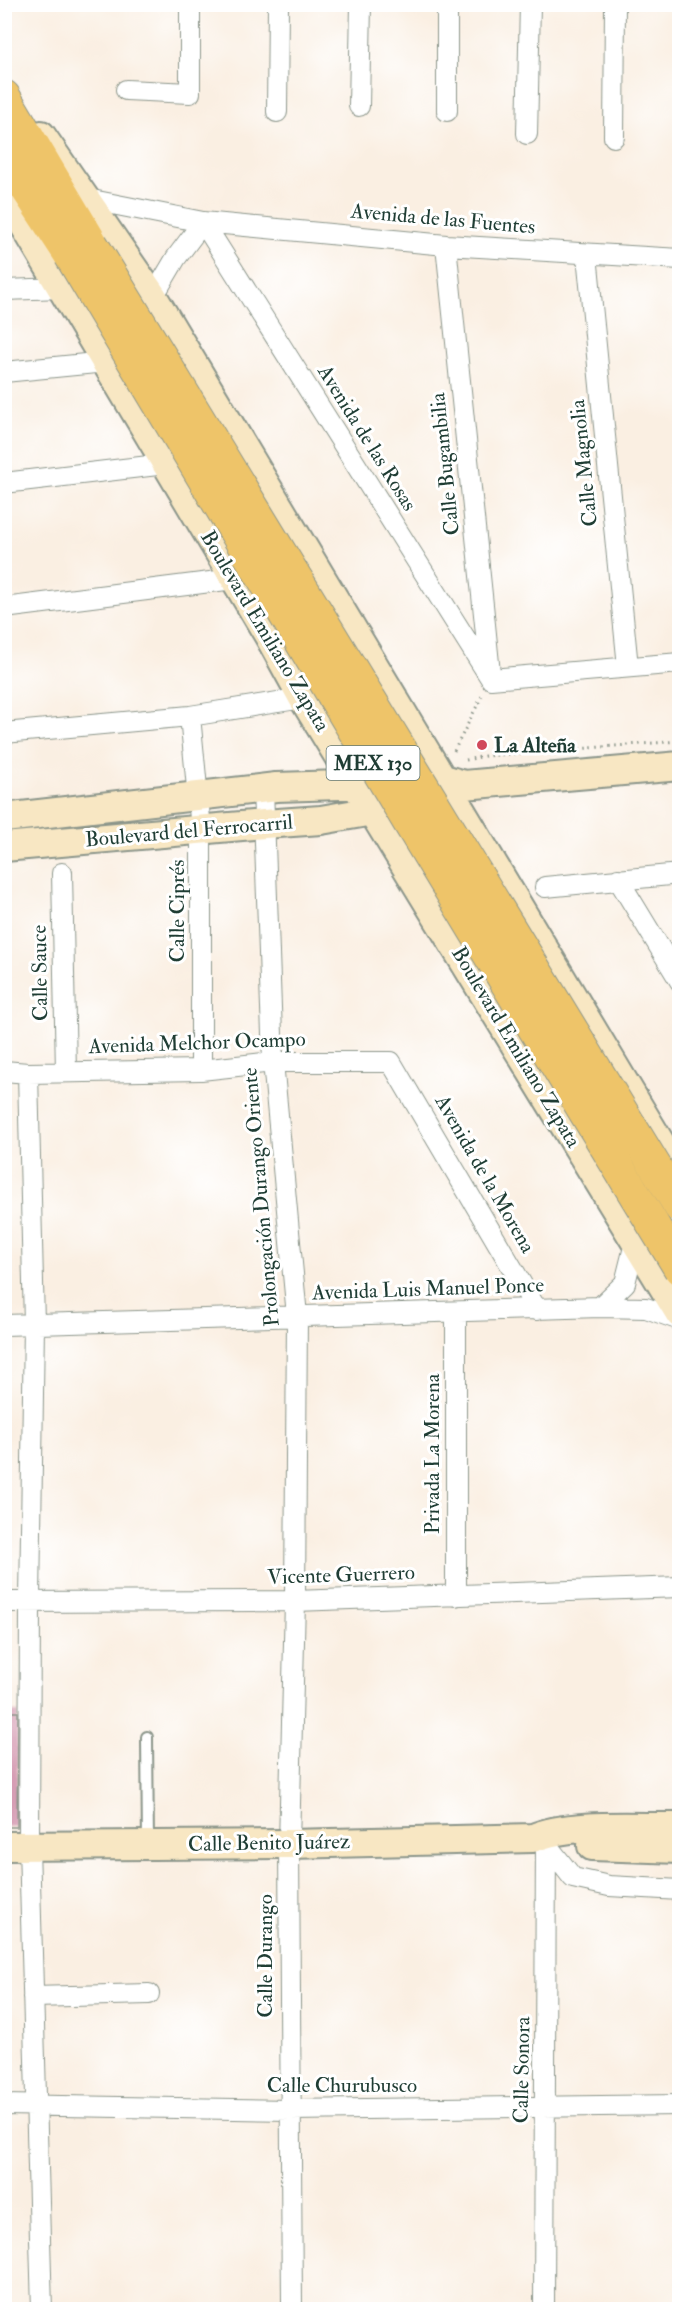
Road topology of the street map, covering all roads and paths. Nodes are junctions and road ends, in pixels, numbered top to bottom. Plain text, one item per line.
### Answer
1 (190, 4) edge
2 (278, 4) edge
3 (361, 4) edge
4 (447, 4) edge
5 (530, 4) edge
6 (615, 4) edge
7 (4, 83) edge
8 (126, 90) dead end
9 (4, 96) edge
10 (359, 106) dead end
11 (447, 111) dead end
12 (277, 112) dead end
13 (527, 134) dead end
14 (614, 137) dead end
15 (4, 154) edge
16 (4, 191) edge
17 (87, 198) junction
18 (203, 222) junction
19 (446, 245) junction
20 (81, 250) junction
21 (587, 255) junction
22 (680, 259) edge
23 (62, 288) junction
24 (4, 290) edge
25 (153, 297) junction
26 (106, 362) junction
27 (4, 372) edge
28 (166, 464) junction
29 (4, 483) edge
30 (234, 579) junction
31 (4, 608) edge
32 (680, 663) edge
33 (628, 667) junction
34 (491, 679) junction
35 (303, 698) junction
36 (190, 716) junction
37 (4, 734) edge
38 (680, 741) edge
39 (680, 766) edge
40 (447, 782) junction
41 (357, 786) junction
42 (263, 789) junction
43 (197, 796) junction
44 (372, 811) junction
45 (4, 818) edge
46 (264, 824) junction
47 (201, 829) junction
48 (4, 847) edge
49 (62, 873) dead end
50 (680, 874) edge
51 (618, 879) junction
52 (545, 887) dead end
53 (680, 981) edge
54 (273, 1062) junction
55 (391, 1062) joint
56 (201, 1070) junction
57 (4, 1071) edge
58 (66, 1072) junction
59 (28, 1073) junction
60 (680, 1176) edge
61 (680, 1207) edge
62 (636, 1243) junction
63 (680, 1269) edge
64 (600, 1308) junction
65 (537, 1310) junction
66 (456, 1312) junction
67 (680, 1314) edge
68 (297, 1316) junction
69 (680, 1320) edge
70 (34, 1324) junction
71 (4, 1325) edge
72 (680, 1587) edge
73 (456, 1596) junction
74 (30, 1601) junction
75 (295, 1601) junction
76 (4, 1602) edge
77 (147, 1737) dead end
78 (680, 1827) edge
79 (542, 1838) junction
80 (289, 1844) junction
81 (148, 1845) junction
82 (17, 1846) edge
83 (680, 1849) edge
84 (680, 1890) edge
85 (149, 1994) dead end
86 (33, 1997) junction
87 (4, 2105) edge
88 (36, 2105) junction
89 (680, 2105) edge
90 (545, 2106) junction
91 (290, 2110) junction
92 (42, 2310) edge
93 (292, 2310) edge
94 (544, 2310) edge

1 - 8 street
2 - 12 street
3 - 10 street
4 - 11 street
5 - 13 street
6 - 14 street
7 - 17 street
9 - 20 main road, MEX 130
15 - 20 main road, MEX 130
16 - 23 street, Boulevard Emiliano Zapata
17 - 18 street, Avenida de las Fuentes
17 - 25 street
18 - 19 street, Avenida de las Fuentes
18 - 25 street
18 - 34 street, Avenida de las Rosas
19 - 21 street, Avenida de las Fuentes
19 - 34 street, Calle Bugambilia
20 - 61 main road, MEX 130, bridge
20 - 63 main road, Boulevard Emiliano Zapata / MEX 130, bridge
21 - 22 street, Avenida de las Fuentes
21 - 33 street, Calle Magnolia
23 - 24 street
23 - 26 street, Boulevard Emiliano Zapata
25 - 40 street
26 - 27 street
26 - 28 street, Boulevard Emiliano Zapata
28 - 29 street
28 - 30 street, Boulevard Emiliano Zapata
30 - 31 street
30 - 35 street, Boulevard Emiliano Zapata
32 - 33 street
33 - 34 street
34 - 40 path
35 - 36 street
35 - 41 street, Boulevard Emiliano Zapata
36 - 37 street
36 - 43 street, Calle Ciprés
38 - 40 path
39 - 40 street
40 - 41 street, Boulevard del Ferrocarril
40 - 44 street, Boulevard del Ferrocarril
40 - 60 street
41 - 42 street, Boulevard del Ferrocarril
41 - 44 street, Boulevard Emiliano Zapata
42 - 43 street, Boulevard del Ferrocarril
42 - 46 street, Prolongación Durango Oriente
43 - 45 street, Boulevard del Ferrocarril
43 - 47 street, Calle Ciprés
44 - 46 street, Boulevard del Ferrocarril
44 - 62 street, Boulevard Emiliano Zapata
46 - 47 street, Boulevard del Ferrocarril
46 - 54 street, Prolongación Durango Oriente
47 - 48 street, Boulevard del Ferrocarril
47 - 56 street, Calle Ciprés
49 - 58 street, Calle Sauce
50 - 51 street
51 - 52 street
51 - 53 street
54 - 55 street, Avenida Melchor Ocampo
54 - 56 street, Avenida Melchor Ocampo
54 - 68 street, Prolongación Durango Oriente
55 - 65 street, Avenida de la Morena
56 - 58 street, Avenida Melchor Ocampo
57 - 59 street, Avenida Melchor Ocampo
58 - 59 street, Avenida Melchor Ocampo
59 - 70 street
62 - 64 street
62 - 67 street, Boulevard Emiliano Zapata
64 - 65 street, Avenida Luis Manuel Ponce
64 - 69 street, Avenida Luis Manuel Ponce
65 - 66 street, Avenida Luis Manuel Ponce
66 - 68 street, Avenida Luis Manuel Ponce
66 - 73 street, Privada La Morena
68 - 70 street, Avenida Luis Manuel Ponce
68 - 75 street, Prolongación Durango Oriente
70 - 71 street, Avenida Luis Manuel Ponce
70 - 74 street
72 - 73 street, Vicente Guerrero
73 - 75 street, Vicente Guerrero
74 - 75 street, Vicente Guerrero
74 - 76 street, Vicente Guerrero
74 - 82 street
75 - 80 street, Calle Durango
77 - 81 lane
78 - 79 street, Calle Benito Juárez
79 - 80 street, Calle Benito Juárez
79 - 83 street, Calle Benito Juárez
79 - 84 street
79 - 90 street, Calle Sonora
80 - 81 street, Calle Benito Juárez
80 - 91 street, Calle Durango
81 - 82 street, Calle Benito Juárez
82 - 86 street
85 - 86 street
86 - 88 street
87 - 88 street, Calle Churubusco
88 - 91 street, Calle Churubusco
88 - 92 street
89 - 90 street, Calle Churubusco
90 - 91 street, Calle Churubusco
90 - 94 street, Calle Sonora
91 - 93 street, Calle Durango

